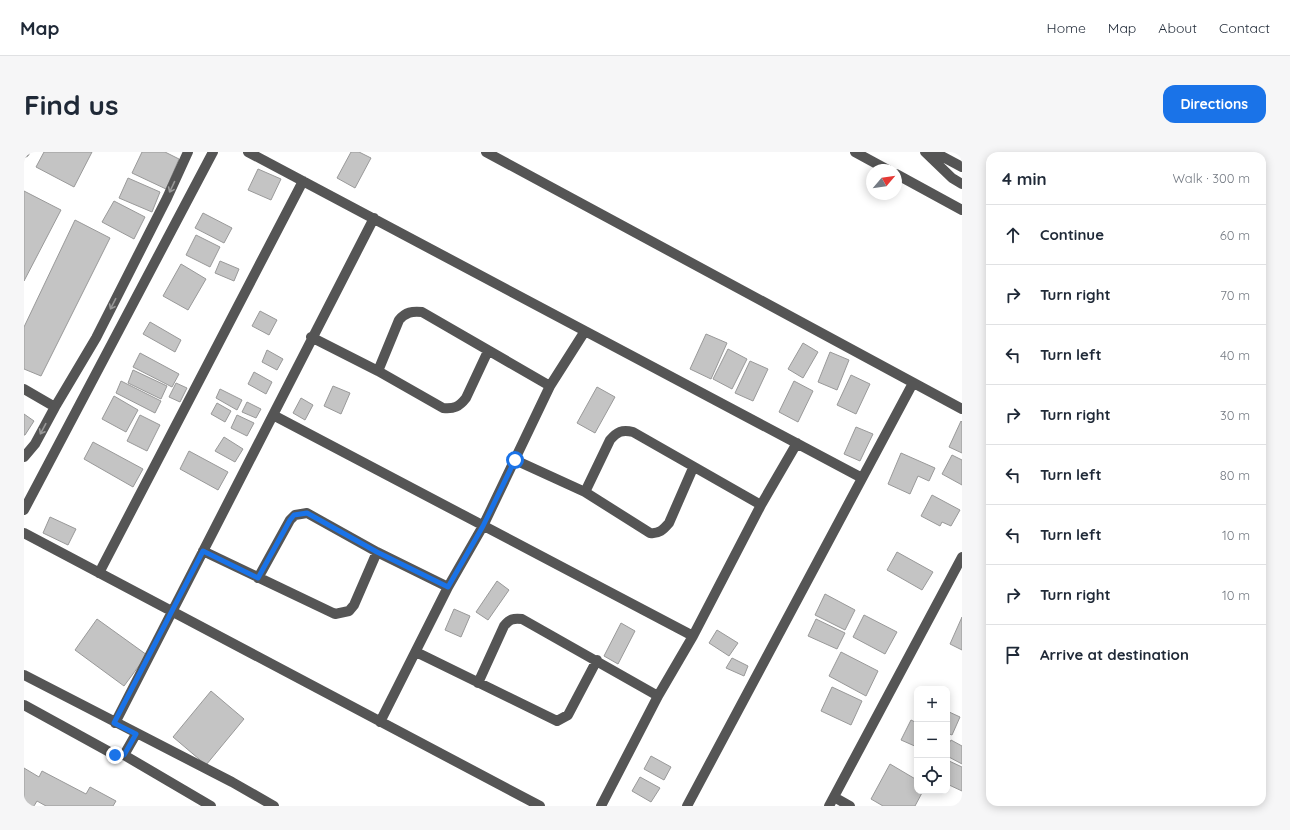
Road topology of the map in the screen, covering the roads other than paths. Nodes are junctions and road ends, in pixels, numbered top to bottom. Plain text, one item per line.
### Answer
1 (188, 152) edge
2 (214, 152) edge
3 (248, 152) edge
4 (486, 152) edge
5 (855, 152) edge
6 (925, 152) edge
7 (934, 152) edge
8 (877, 164) edge
9 (962, 167) edge
10 (902, 177) edge
11 (302, 181) junction
12 (962, 184) edge
13 (962, 210) edge
14 (374, 218) junction
15 (585, 331) junction
16 (311, 337) junction
17 (488, 350) junction
18 (378, 371) junction
19 (913, 383) junction
20 (550, 386) junction
21 (24, 389) edge
22 (55, 407) junction
23 (962, 409) edge
24 (272, 415) junction
25 (797, 443) junction
26 (24, 457) edge
27 (515, 460) junction
28 (693, 468) junction
29 (862, 478) junction
30 (585, 492) junction
31 (761, 505) junction
32 (24, 510) edge
33 (483, 526) junction
34 (24, 533) edge
35 (203, 551) junction
36 (377, 552) junction
37 (962, 557) edge
38 (99, 573) junction
39 (258, 578) junction
40 (448, 587) junction
41 (172, 612) junction
42 (693, 636) junction
43 (416, 652) junction
44 (597, 660) junction
45 (24, 675) edge
46 (478, 683) junction
47 (658, 696) junction
48 (24, 705) edge
49 (380, 722) junction
50 (114, 723) junction
51 (136, 734) junction
52 (124, 755) junction
53 (832, 802) edge
54 (211, 806) edge
55 (274, 806) edge
56 (540, 806) edge
57 (601, 806) edge
58 (687, 806) edge
59 (850, 806) edge

1 -> 22 street
2 - 32 street
3 - 11 street
4 - 19 street
5 - 8 street
6 - 12 street
7 - 9 street
10 - 13 street
11 - 14 street
11 - 38 street
14 - 15 street
14 - 16 street
15 - 20 street
15 - 25 street
16 - 18 street
16 - 24 street
17 - 18 street
17 - 18 street
17 - 20 street
19 - 23 street
19 - 29 street
20 - 27 street
21 - 22 street
22 -> 26 street
24 - 33 street
24 - 35 street
25 - 29 street
25 - 31 street
27 - 30 street
27 - 33 street
28 - 30 street
28 - 30 street
28 - 31 street
29 - 58 street
31 - 42 street
33 - 40 street
33 - 42 street
34 - 38 street
35 - 39 street
35 - 41 street
36 - 39 street
36 - 39 street
36 - 40 street
37 - 53 street
38 - 41 street
40 - 43 street
41 - 49 street
41 - 50 street
42 - 47 street
43 - 46 street
43 - 49 street
44 - 46 street
44 - 46 street
44 - 47 street
45 - 50 street
47 - 57 street
48 - 52 street
49 - 56 street
50 - 51 street
51 - 52 street
51 - 55 street
52 - 54 street
53 - 59 street

